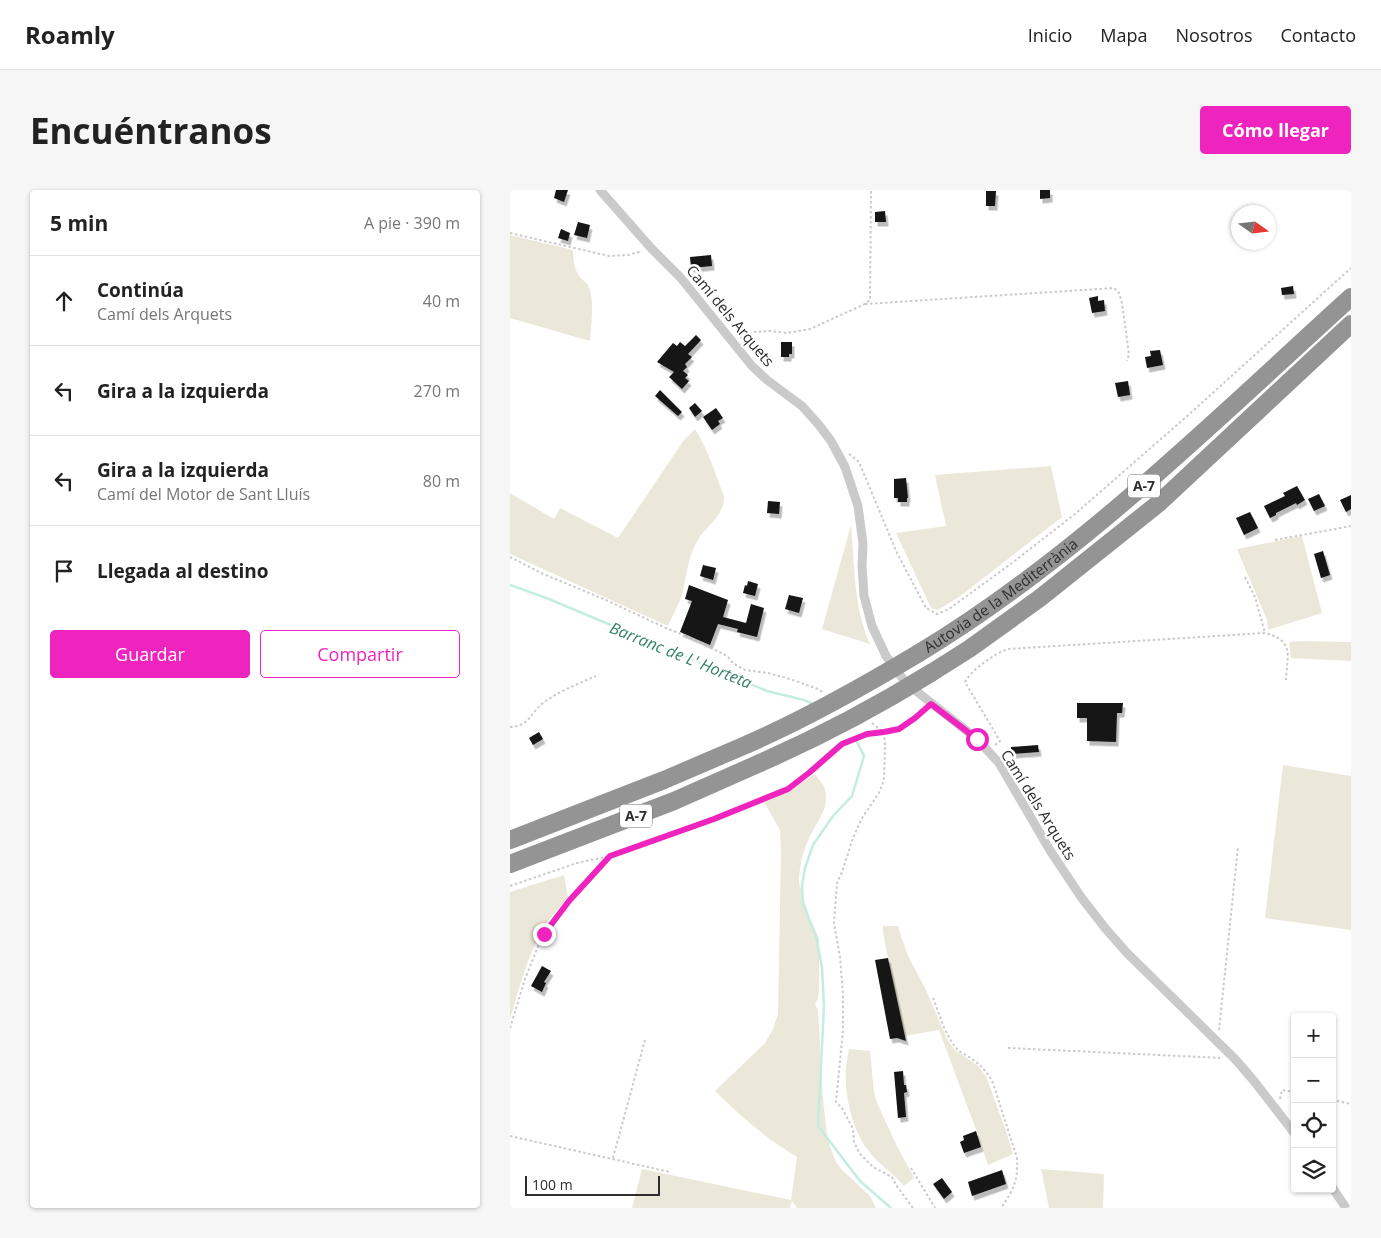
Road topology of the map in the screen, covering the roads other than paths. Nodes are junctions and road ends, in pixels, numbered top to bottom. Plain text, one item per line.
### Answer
1 (600, 190) edge
2 (1351, 297) edge
3 (1351, 324) edge
4 (510, 840) edge
5 (510, 864) edge
6 (1291, 1129) edge
7 (1336, 1193) edge
8 (1346, 1208) edge

1 - 6 street, Camí dels Arquets
2 - 4 highway, Autovia de la Mediterrània / A-7, bridge
3 - 5 highway, Autovia de la Mediterrània / A-7, bridge
7 - 8 street

